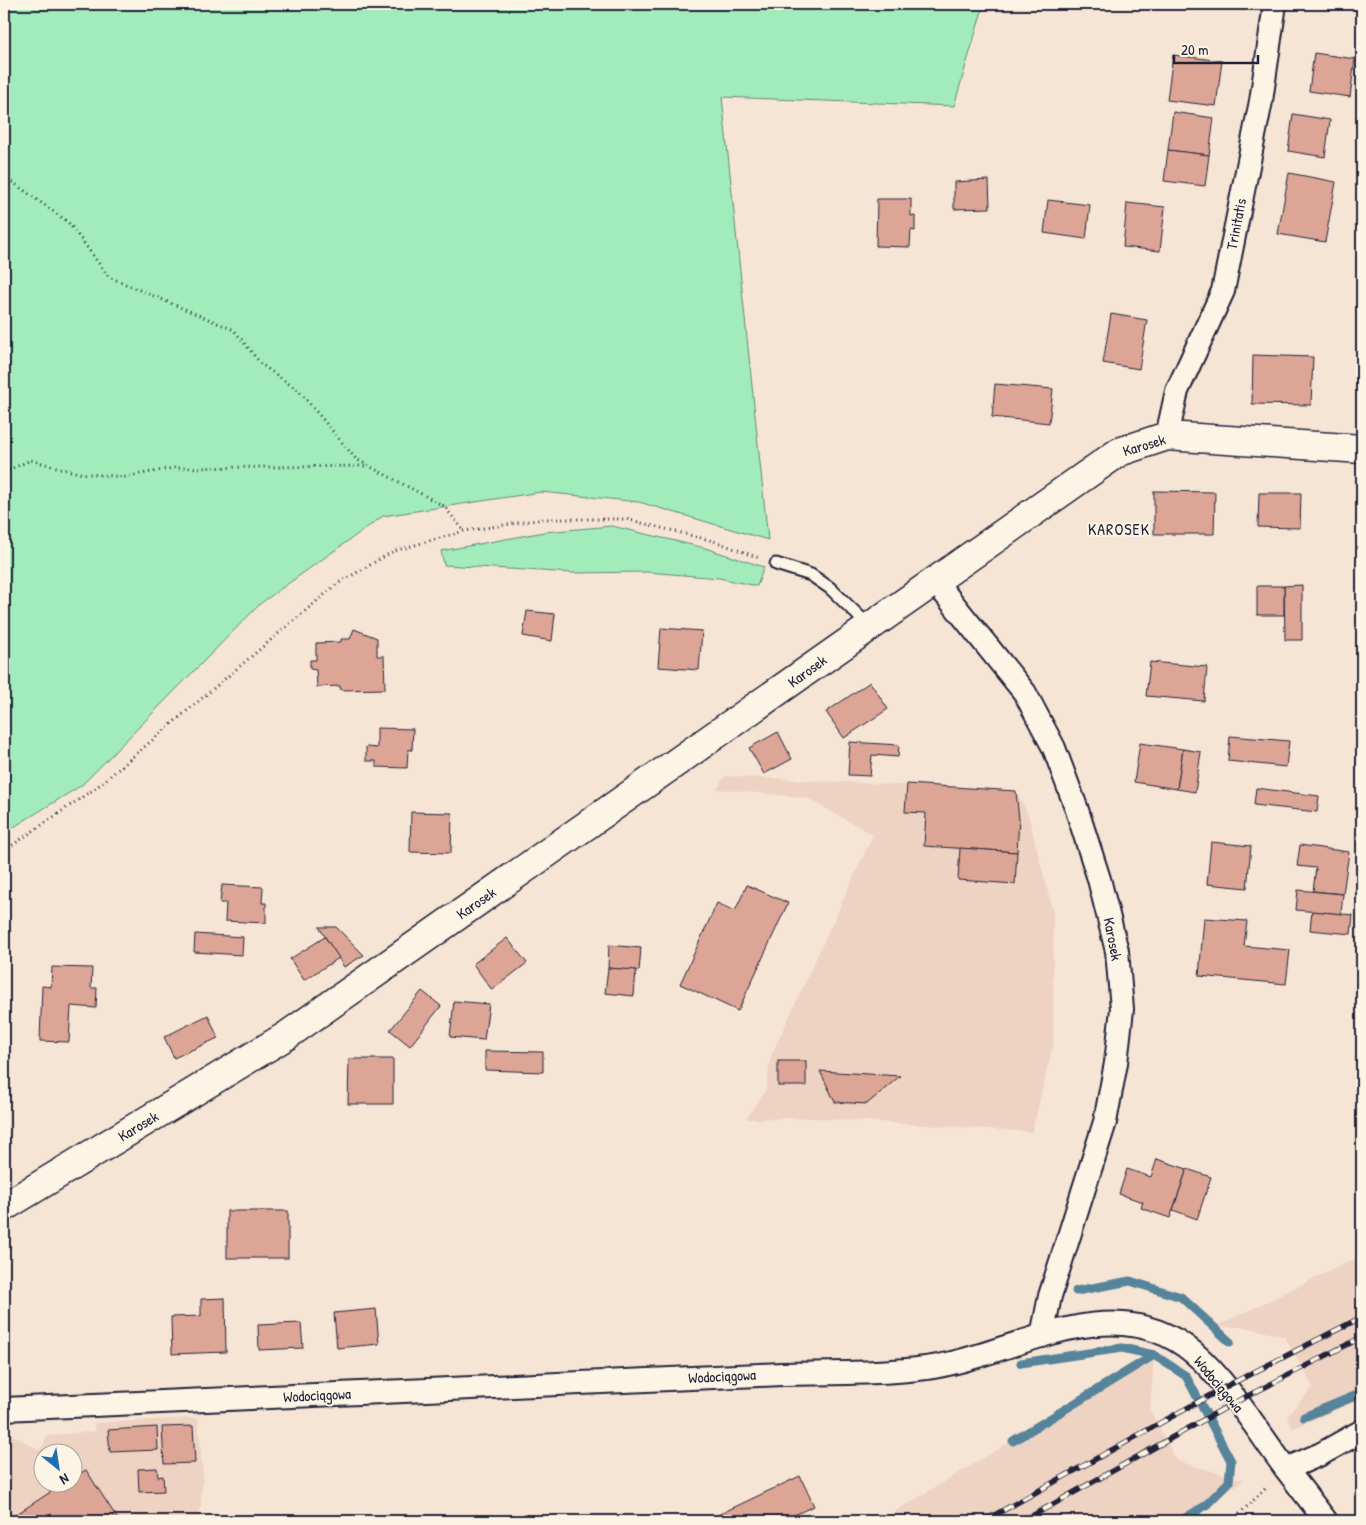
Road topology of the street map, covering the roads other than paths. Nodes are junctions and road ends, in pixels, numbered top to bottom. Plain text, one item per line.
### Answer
1 (1275, 4) edge
2 (1167, 436) junction
3 (1362, 449) edge
4 (776, 564) road end
5 (934, 580) junction
6 (869, 626) junction
7 (4, 1207) edge
8 (1042, 1336) junction
9 (4, 1409) edge
10 (1362, 1431) edge
11 (1286, 1469) junction
12 (1326, 1521) edge

1 - 2 street, Trinitatis
2 - 3 street, Karosek
2 - 5 street, Karosek
4 - 6 lane
5 - 6 street, Karosek
5 - 8 street, Karosek
6 - 7 street, Karosek
8 - 9 street, Wodociągowa
8 - 11 street, Wodociągowa
10 - 11 street
11 - 12 street, Wodociągowa

